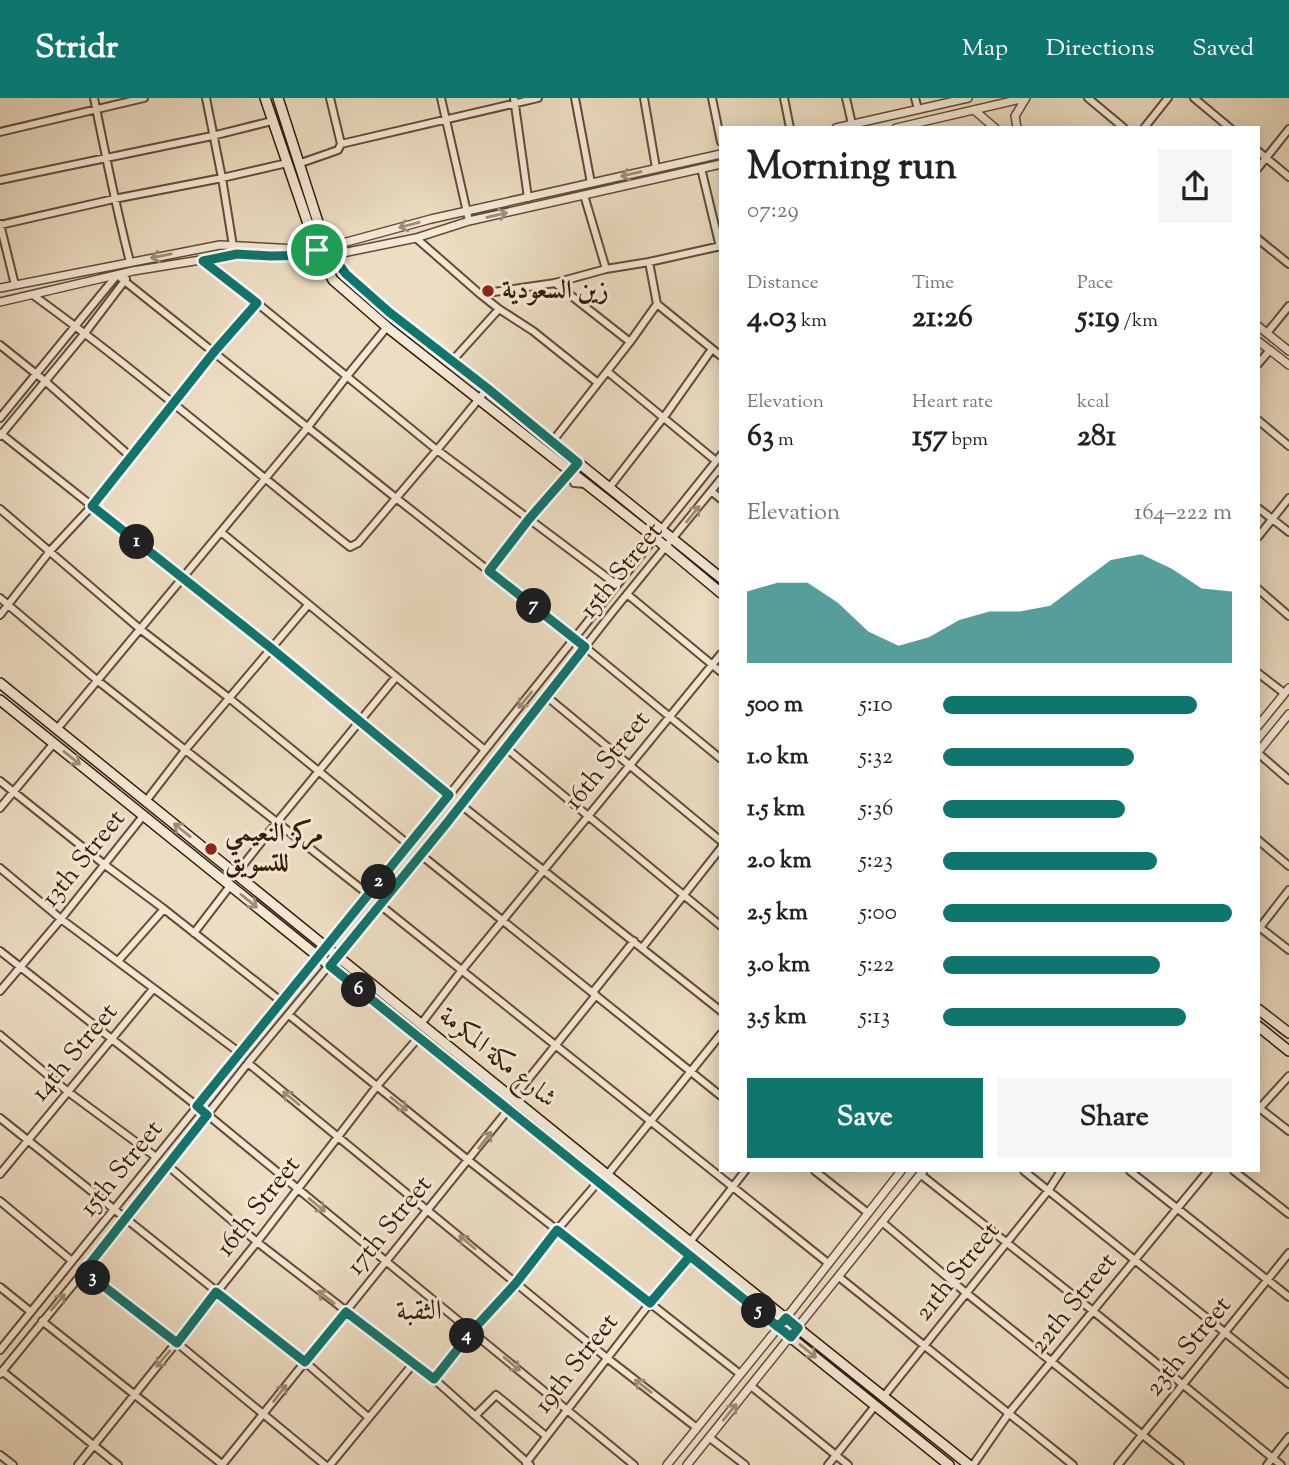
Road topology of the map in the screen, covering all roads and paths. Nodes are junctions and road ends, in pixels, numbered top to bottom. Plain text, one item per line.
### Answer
1 (94, 98) edge
2 (144, 98) edge
3 (206, 98) edge
4 (265, 98) edge
5 (278, 98) edge
6 (330, 98) edge
7 (441, 98) edge
8 (538, 98) edge
9 (575, 98) edge
10 (645, 98) edge
11 (712, 98) edge
12 (784, 98) edge
13 (846, 98) edge
14 (915, 98) edge
15 (968, 98) edge
16 (1026, 98) edge
17 (1088, 98) edge
18 (1168, 98) edge
19 (1194, 98) edge
20 (515, 100) edge
21 (96, 109) junction
22 (918, 109) junction
23 (974, 110) junction
24 (446, 118) junction
25 (272, 121) junction
26 (852, 124) junction
27 (986, 124) edge
28 (790, 126) edge
29 (844, 126) edge
30 (905, 126) edge
31 (1017, 126) edge
32 (1122, 126) edge
33 (1146, 126) edge
34 (1228, 126) edge
35 (1289, 129) edge
36 (0, 132) edge
37 (719, 132) edge
38 (212, 136) junction
39 (341, 144) junction
40 (1260, 153) edge
41 (719, 154) edge
42 (107, 158) junction
43 (1266, 158) junction
44 (286, 163) junction
45 (298, 164) junction
46 (719, 164) edge
47 (1260, 166) edge
48 (656, 168) junction
49 (701, 168) junction
50 (1289, 177) edge
51 (222, 178) junction
52 (0, 180) edge
53 (591, 183) junction
54 (584, 195) junction
55 (528, 198) junction
56 (114, 199) junction
57 (466, 211) junction
58 (469, 221) junction
59 (0, 224) edge
60 (416, 238) junction
61 (1260, 241) edge
62 (719, 243) edge
63 (233, 246) junction
64 (719, 247) edge
65 (321, 250) junction
66 (333, 255) junction
67 (203, 261) junction
68 (130, 262) junction
69 (649, 262) junction
70 (1289, 264) edge
71 (606, 269) junction
72 (133, 271) junction
73 (117, 275) junction
74 (125, 281) junction
75 (555, 284) junction
76 (15, 285) junction
77 (0, 288) edge
78 (481, 294) junction
79 (33, 295) junction
80 (0, 302) edge
81 (257, 303) junction
82 (657, 304) junction
83 (1289, 306) edge
84 (499, 309) junction
85 (75, 326) junction
86 (387, 327) junction
87 (1260, 328) edge
88 (85, 333) junction
89 (1267, 333) junction
90 (630, 342) junction
91 (1260, 342) edge
92 (0, 345) edge
93 (712, 349) junction
94 (1270, 350) junction
95 (1289, 351) edge
96 (214, 352) junction
97 (719, 354) edge
98 (452, 361) junction
99 (1260, 362) edge
100 (1289, 365) edge
101 (608, 372) junction
102 (36, 374) junction
103 (346, 376) junction
104 (45, 381) junction
105 (598, 383) junction
106 (487, 388) junction
107 (478, 399) junction
108 (174, 405) junction
109 (664, 417) junction
110 (0, 418) edge
111 (1260, 422) edge
112 (308, 427) junction
113 (1, 434) edge
114 (552, 442) junction
115 (1289, 446) edge
116 (437, 450) junction
117 (131, 457) junction
118 (719, 458) edge
119 (578, 463) junction
120 (570, 472) junction
121 (264, 479) junction
122 (719, 481) edge
123 (609, 488) junction
124 (711, 491) junction
125 (719, 497) edge
126 (396, 498) junction
127 (1289, 498) edge
128 (92, 506) junction
129 (0, 509) edge
130 (1260, 510) edge
131 (529, 519) junction
132 (1272, 519) junction
133 (662, 530) junction
134 (221, 532) junction
135 (1289, 532) edge
136 (1260, 534) edge
137 (655, 538) junction
138 (673, 539) junction
139 (666, 547) junction
140 (50, 551) junction
141 (489, 571) junction
142 (719, 576) edge
143 (182, 578) junction
144 (617, 585) junction
145 (719, 591) edge
146 (1260, 591) edge
147 (627, 594) junction
148 (0, 598) edge
149 (8, 605) junction
150 (308, 605) junction
151 (0, 615) edge
152 (1289, 616) edge
153 (140, 629) junction
154 (574, 638) junction
155 (585, 647) junction
156 (271, 648) junction
157 (719, 656) edge
158 (712, 664) junction
159 (719, 669) edge
160 (1260, 674) edge
161 (396, 677) junction
162 (98, 681) junction
163 (0, 683) edge
164 (1287, 691) edge
165 (546, 696) junction
166 (229, 698) junction
167 (0, 699) edge
168 (1289, 714) edge
169 (670, 716) junction
170 (360, 722) junction
171 (1260, 724) edge
172 (57, 729) junction
173 (54, 743) junction
174 (506, 748) junction
175 (186, 749) junction
176 (485, 750) junction
177 (1260, 750) edge
178 (1260, 755) edge
179 (719, 757) edge
180 (629, 765) junction
181 (318, 771) junction
182 (1289, 780) edge
183 (0, 781) edge
184 (14, 792) junction
185 (449, 795) junction
186 (145, 801) junction
187 (461, 805) junction
188 (0, 808) edge
189 (144, 816) junction
190 (588, 816) junction
191 (277, 822) junction
192 (719, 839) edge
193 (1260, 842) edge
194 (409, 845) junction
195 (719, 850) edge
196 (421, 855) junction
197 (105, 865) junction
198 (1289, 866) edge
199 (0, 868) edge
200 (543, 870) junction
201 (236, 874) junction
202 (230, 886) junction
203 (1289, 890) edge
204 (369, 895) junction
205 (683, 895) junction
206 (380, 905) junction
207 (164, 909) junction
208 (61, 919) junction
209 (502, 920) junction
210 (719, 924) edge
211 (1260, 927) edge
212 (1260, 929) edge
213 (194, 933) junction
214 (634, 941) junction
215 (327, 947) junction
216 (642, 948) junction
217 (1289, 950) edge
218 (0, 951) edge
219 (338, 956) junction
220 (318, 957) junction
221 (118, 961) junction
222 (330, 966) junction
223 (20, 967) junction
224 (462, 970) junction
225 (153, 989) junction
226 (0, 991) edge
227 (594, 994) junction
228 (282, 1002) junction
229 (719, 1009) edge
230 (1260, 1011) edge
231 (289, 1015) junction
232 (421, 1024) junction
233 (1260, 1028) edge
234 (1289, 1033) edge
235 (0, 1035) edge
236 (719, 1037) edge
237 (111, 1038) junction
238 (418, 1038) junction
239 (554, 1044) junction
240 (1289, 1051) edge
241 (240, 1053) junction
242 (248, 1063) junction
243 (691, 1072) junction
244 (1289, 1076) edge
245 (377, 1086) junction
246 (67, 1091) junction
247 (719, 1094) edge
248 (513, 1098) junction
249 (197, 1106) junction
250 (1260, 1107) edge
251 (1260, 1109) edge
252 (508, 1110) junction
253 (207, 1115) junction
254 (0, 1118) edge
255 (649, 1122) junction
256 (1289, 1131) edge
257 (338, 1137) junction
258 (28, 1140) junction
259 (156, 1157) junction
260 (468, 1160) junction
261 (167, 1165) junction
262 (745, 1172) edge
263 (816, 1172) edge
264 (900, 1172) edge
265 (922, 1172) edge
266 (1025, 1172) edge
267 (1060, 1172) edge
268 (1131, 1172) edge
269 (1207, 1172) edge
270 (1235, 1172) edge
271 (0, 1174) edge
272 (608, 1174) junction
273 (598, 1182) junction
274 (732, 1187) junction
275 (297, 1189) junction
276 (1048, 1191) junction
277 (0, 1201) edge
278 (1178, 1208) junction
279 (114, 1209) junction
280 (427, 1209) junction
281 (868, 1213) junction
282 (1289, 1214) edge
283 (125, 1218) junction
284 (881, 1222) junction
285 (557, 1230) junction
286 (690, 1241) junction
287 (257, 1242) junction
288 (1007, 1242) junction
289 (1289, 1253) edge
290 (690, 1256) junction
291 (1136, 1259) junction
292 (72, 1261) junction
293 (386, 1261) junction
294 (828, 1263) junction
295 (84, 1271) junction
296 (839, 1277) junction
297 (1268, 1279) junction
298 (516, 1283) junction
299 (0, 1287) edge
300 (216, 1292) junction
301 (965, 1293) junction
302 (1289, 1297) edge
303 (650, 1303) junction
304 (1093, 1311) junction
305 (31, 1312) junction
306 (346, 1312) junction
307 (786, 1318) junction
308 (42, 1321) junction
309 (778, 1327) junction
310 (798, 1328) junction
311 (472, 1331) junction
312 (1226, 1332) junction
313 (791, 1337) junction
314 (177, 1343) junction
315 (924, 1345) junction
316 (0, 1350) edge
317 (607, 1358) junction
318 (305, 1362) junction
319 (1052, 1362) junction
320 (413, 1364) junction
321 (1, 1373) edge
322 (740, 1374) junction
323 (434, 1379) junction
324 (1183, 1384) junction
325 (1289, 1384) edge
326 (751, 1386) junction
327 (134, 1394) junction
328 (884, 1396) junction
329 (875, 1406) junction
330 (566, 1409) junction
331 (1009, 1413) junction
332 (264, 1414) junction
333 (475, 1416) junction
334 (368, 1417) junction
335 (697, 1428) junction
336 (1142, 1435) junction
337 (546, 1436) junction
338 (1289, 1437) edge
339 (710, 1438) junction
340 (94, 1446) junction
341 (0, 1455) edge
342 (836, 1455) junction
343 (1272, 1458) junction
344 (526, 1464) edge
345 (13, 1465) edge
346 (78, 1465) edge
347 (118, 1465) edge
348 (223, 1465) edge
349 (328, 1465) edge
350 (634, 1465) edge
351 (667, 1465) edge
352 (687, 1465) edge
353 (745, 1465) edge
354 (828, 1465) edge
355 (848, 1465) edge
356 (949, 1465) edge
357 (971, 1465) edge
358 (1073, 1465) edge
359 (1118, 1465) edge
360 (1180, 1465) edge
361 (1267, 1465) edge
362 (1281, 1465) edge

1 - 21 street
2 - 21 street
3 - 38 street
4 - 25 main road
5 - 45 main road
6 - 39 street
7 - 24 street
8 - 20 street
9 - 53 street
10 - 48 street
11 - 37 street
12 - 28 street
13 - 26 street
14 - 22 street
15 - 22 street
16 - 23 street
16 - 31 street
17 - 32 street
18 - 33 street
19 - 34 street
20 - 24 street
20 - 55 street
21 - 36 street
21 - 42 street
22 - 26 street
23 - 27 street
23 - 30 street
24 - 39 street
24 - 57 street
25 - 38 street
25 - 44 main road
26 - 29 street
35 - 43 street
38 - 42 street
38 - 51 street
39 - 45 street
40 - 43 street
41 - 48 street
42 - 52 street
42 - 56 street
43 - 47 street
43 - 50 street
44 - 51 street
44 - 65 main road
45 - 65 main road
46 - 49 street
48 -> 53 street
49 - 54 street
49 - 62 street
51 - 56 street
51 - 63 street
53 - 55 street
58 -> 54 street
54 - 71 street
55 - 57 street
56 - 59 street
56 - 68 street
57 - 58 street
57 -> 65 street
58 - 60 street
59 - 76 street
60 - 66 street
60 - 78 street
61 - 70 street
63 - 65 street
63 -> 68 street
64 - 69 street
65 - 66 main road
65 - 67 street
65 - 86 main road
66 - 98 main road
67 - 72 street
67 - 81 street
68 - 76 street
69 - 71 street
69 - 82 street
71 - 75 street
72 - 73 street
72 - 74 street
73 - 74 street
73 - 79 street
73 - 85 street
74 - 88 street
74 - 96 street
75 - 78 street
75 - 90 street
76 - 77 street
78 - 84 street
79 - 80 street
79 - 85 street
81 - 96 street
81 - 103 street
82 - 90 street
82 - 93 street
83 - 89 street
84 - 98 street
84 - 105 street
85 - 88 street
85 - 102 street
86 - 103 street
86 - 107 main road
87 - 89 street
88 - 104 street
88 - 108 street
89 - 95 street
90 - 101 street
91 - 94 street
92 - 102 street
93 - 97 street
93 - 109 street
94 - 99 street
94 - 100 street
96 - 108 street
96 - 112 street
98 - 106 main road
101 - 105 street
101 - 109 street
102 - 104 street
102 - 110 street
103 - 112 street
103 - 116 street
104 - 113 street
104 - 117 street
105 - 114 street
106 - 107 street
106 - 114 main road
107 - 116 street
107 - 120 main road
108 - 117 street
108 - 121 street
109 - 118 street
109 - 123 street
111 - 115 street
112 - 121 street
112 - 126 street
113 - 128 street
114 - 119 main road
116 - 126 street
116 - 131 street
117 - 128 street
118 - 133 street, 15th Street
119 - 120 street
119 - 123 main road
120 - 131 street
120 - 137 main road
121 - 126 street
121 - 134 street
122 - 124 street, 15th Street
123 - 133 main road
124 - 125 street
138 -> 124 street, 15th Street
126 - 141 street
127 - 132 street
128 - 140 street
128 - 143 street
129 - 140 street
130 - 132 street
131 - 141 street
131 - 144 street
132 - 135 street
132 - 136 street
133 - 137 street, 15th Street
133 - 138 main road
134 - 143 street
134 - 150 street
137 - 139 main road
137 - 144 street, 15th Street
138 - 139 street, 15th Street
138 - 142 main road
139 - 145 main road
139 - 147 street, 15th Street
140 - 149 street
140 - 153 street
141 - 154 street
143 - 153 street
143 - 156 street
144 - 154 street, 15th Street
146 - 152 street
147 - 155 street, 15th Street
147 - 158 street
148 - 149 street
149 - 151 street
149 - 162 street
150 - 156 street
150 - 161 street
153 - 162 street
153 - 166 street
154 - 155 street
154 -> 176 street, 15th Street
155 - 165 street, 15th Street
155 - 169 street
156 - 166 street
156 - 170 street
157 - 158 street, 16th Street
158 - 159 street
158 - 169 street, 16th Street
160 - 164 street
161 - 170 street
161 - 176 street
162 - 172 street
162 - 175 street
163 - 172 main road, شارع مكة المكرمة
164 - 171 street
165 - 174 street, 15th Street
165 - 180 street
166 - 175 street
166 - 181 street
167 - 173 main road, شارع مكة المكرمة
168 - 177 street
169 - 179 street
169 - 180 street, 16th Street
170 - 181 street
170 - 185 street
172 - 186 main road, شارع مكة المكرمة
173 - 184 street
173 -> 189 main road, شارع مكة المكرمة
174 - 187 street, 15th Street
174 - 190 street
175 - 186 street
175 - 191 street
176 - 185 street, 15th Street
178 - 182 street
180 - 190 street, 16th Street
180 - 192 street
181 - 191 street
181 - 194 street
183 - 184 street
184 - 188 street
184 - 197 street
185 - 194 street, 15th Street
201 -> 186 main road, شارع مكة المكرمة
187 - 196 street, 15th Street
187 - 200 street
189 - 197 street, 13th Street
189 - 202 main road, شارع مكة المكرمة
190 - 200 street, 16th Street
190 - 205 street
191 - 201 street
191 - 204 street
193 - 198 street
194 - 204 street, 15th Street
195 - 205 street
196 - 206 street, 15th Street
196 - 209 street
197 - 207 street
197 - 208 street, 13th Street
199 - 208 street
200 - 209 street, 16th Street
200 - 214 street
201 - 215 main road, شارع مكة المكرمة
202 - 213 street
202 -> 220 main road, شارع مكة المكرمة
203 - 211 street
204 - 215 street, 15th Street
205 - 210 street
205 - 216 street
206 - 219 street, 15th Street
206 - 224 street
207 - 213 street
207 - 221 street
208 - 221 street
208 - 223 street, 13th Street
209 - 224 street, 16th Street
209 - 227 street
212 - 217 street
213 - 228 street
214 - 216 street
214 - 227 street
215 - 219 main road, شارع مكة المكرمة
215 - 220 street, 15th Street
216 - 229 street
218 - 223 street
219 - 222 street, 15th Street
219 - 232 main road, شارع مكة المكرمة
220 - 222 main road, شارع مكة المكرمة
220 - 228 street, 15th Street
221 - 225 street
222 - 231 street, 15th Street
222 - 238 main road, شارع مكة المكرمة
223 - 226 street, 13th Street
223 - 237 street
224 - 232 street, 16th Street
224 - 239 street
225 - 237 street, 14th Street
225 - 241 street
227 - 239 street
227 - 243 street
228 - 241 street, 15th Street
230 - 234 main road
231 - 242 street, 15th Street
231 - 245 street
232 - 248 main road, شارع مكة المكرمة
233 - 240 main road
235 - 246 street
236 - 243 street
237 - 246 street, 14th Street
237 - 249 street
238 - 245 street, 16th Street
238 - 252 main road, شارع مكة المكرمة
239 - 248 street
239 - 255 street
241 - 249 street, 15th Street
242 - 253 street, 15th Street
257 -> 242 street
243 - 247 street
243 - 255 street
244 - 250 street
245 - 257 street, 16th Street
245 -> 260 street
246 - 258 street, 14th Street
246 - 259 street
248 - 272 main road, شارع مكة المكرمة
249 - 253 street
249 - 259 street, 15th Street
251 - 256 street
260 -> 252 street, 17th Street
252 - 273 main road, شارع مكة المكرمة
253 - 261 street, 15th Street
253 - 275 street
254 - 258 street
255 - 272 street
255 - 274 street
257 - 275 street, 16th Street
257 - 280 street
258 - 271 street, 14th Street
258 - 279 street
259 - 279 street, 15th Street
260 - 280 street, 17th Street
260 - 285 street
261 - 283 street, 15th Street
261 - 287 street
262 - 274 street
263 - 281 street
264 - 281 street
265 - 284 street
265 - 288 street
266 - 276 street
267 - 276 street, 21th Street
268 - 278 street
269 - 278 street, 22th Street
270 - 282 street
272 - 286 main road, شارع مكة المكرمة
273 - 285 street
273 - 290 main road, شارع مكة المكرمة
274 - 286 street
274 - 294 street
275 - 287 street, 16th Street
275 -> 293 street
276 - 288 street, 21th Street
276 - 291 street
277 - 292 street
278 - 291 street, 22th Street
278 - 297 street
279 - 283 street
279 - 292 street, 15th Street
280 - 293 street, 17th Street
298 -> 280 street
281 - 294 street
283 - 295 street, 15th Street
283 - 300 street
284 - 296 street
284 - 301 street
285 - 298 street
285 - 303 street
286 - 307 main road, شارع مكة المكرمة
287 - 300 street, 16th Street
306 -> 287 street
288 - 301 street, 21th Street
288 - 304 street
289 - 297 street, 23th Street
290 - 303 street, 19th Street
290 - 309 main road, شارع مكة المكرمة
291 - 304 street, 22th Street
291 - 312 street
292 - 305 street, 15th Street
293 - 306 street, 17th Street
293 - 311 street
294 - 307 street
308 -> 295 street, 15th Street
295 - 314 street
296 - 310 street
296 - 315 street
297 - 302 street
297 - 312 street, 23th Street
298 - 311 street
298 - 317 street
299 - 305 street
300 - 314 street, 16th Street
300 - 318 street
301 - 315 street, 21th Street
301 - 319 street
303 - 317 street, 19th Street
303 - 322 street
304 - 319 street, 22th Street
304 - 324 street
305 - 316 street, 15th Street
306 - 318 street, 17th Street
306 - 320 street
307 - 309 street
307 - 310 main road, شارع مكة المكرمة
308 - 321 street, 15th Street
308 - 327 street
309 - 313 main road, شارع مكة المكرمة
309 - 322 street
310 - 313 street
310 - 328 main road, شارع مكة المكرمة
311 - 323 street
311 -> 330 street
312 - 324 street, 23th Street
312 - 325 street
313 - 326 street
313 -> 329 main road, شارع مكة المكرمة
314 -> 327 street, 16th Street
314 - 332 street
315 - 328 street, 21th Street
315 - 331 street
317 - 330 street, 19th Street
335 -> 317 street
332 -> 318 street, 17th Street
318 - 334 street
319 - 331 street, 22th Street
319 - 336 street
320 - 323 street
320 - 334 street
321 - 340 street
322 - 335 street
323 - 333 street
324 - 336 street, 23th Street
324 - 343 street
339 -> 326 street
326 - 342 street
327 - 340 street, 16th Street
327 - 348 street
328 - 357 main road, شارع مكة المكرمة
329 - 342 street
329 - 356 main road, شارع مكة المكرمة
330 - 337 street, 19th Street
330 - 350 street
331 - 357 street, 22th Street
331 - 358 street
332 - 348 street, 17th Street
332 - 349 street
333 - 337 street
333 - 344 street
334 - 349 street
335 - 351 street
336 - 359 street, 23th Street
336 - 360 street
337 - 344 street, 19th Street
338 - 343 street
339 - 352 street
339 - 353 street
340 - 346 street, 16th Street
340 - 347 street
341 - 345 street
342 - 354 street
342 - 355 street
343 - 361 street
343 - 362 street

